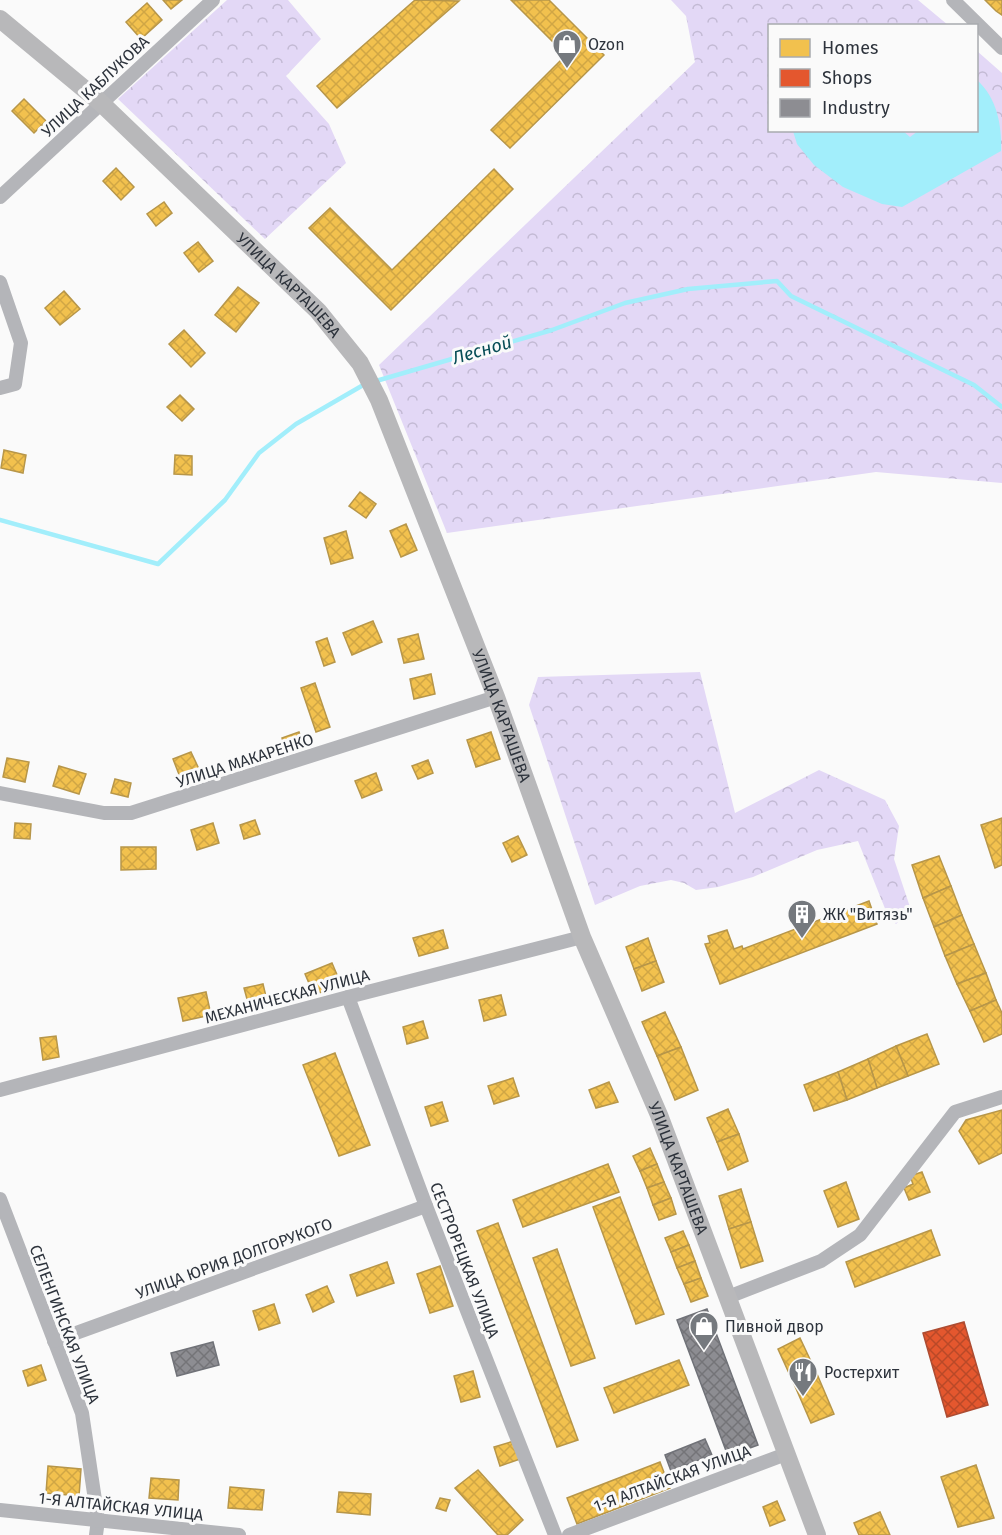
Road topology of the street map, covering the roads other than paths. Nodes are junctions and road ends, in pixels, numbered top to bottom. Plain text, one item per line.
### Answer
1 (213, 0) edge
2 (953, 0) edge
3 (0, 19) edge
4 (978, 24) edge
5 (978, 24) edge
6 (1002, 48) edge
7 (100, 102) junction
8 (0, 196) edge
9 (0, 282) edge
10 (0, 388) edge
11 (496, 697) junction
12 (0, 794) edge
13 (582, 938) junction
14 (348, 997) junction
15 (0, 1090) edge
16 (1002, 1097) edge
17 (0, 1199) edge
18 (426, 1206) junction
19 (728, 1298) junction
20 (54, 1341) junction
21 (786, 1454) junction
22 (0, 1510) edge
23 (98, 1520) junction
24 (96, 1535) edge
25 (239, 1535) edge
26 (555, 1535) edge
27 (569, 1535) edge
28 (818, 1535) edge

1 - 7 street, УЛИЦА КАБЛУКОВА
2 - 4 street
3 - 7 main road, УЛИЦА КАРТАШЕВА
5 - 6 street
7 - 8 street, УЛИЦА КАБЛУКОВА
7 - 11 main road, УЛИЦА КАРТАШЕВА
9 - 10 street
11 - 12 street, УЛИЦА МАКАРЕНКО
11 - 13 main road, УЛИЦА КАРТАШЕВА
13 - 14 street, МЕХАНИЧЕСКАЯ УЛИЦА
13 - 19 main road, УЛИЦА КАРТАШЕВА
14 - 15 street, МЕХАНИЧЕСКАЯ УЛИЦА
14 - 18 street, СЕСТРОРЕЦКАЯ УЛИЦА
16 - 19 street
17 - 20 street, СЕЛЕНГИНСКАЯ УЛИЦА
18 - 20 street, УЛИЦА ЮРИЯ ДОЛГОРУКОГО
18 - 26 street, СЕСТРОРЕЦКАЯ УЛИЦА
19 - 21 main road, УЛИЦА КАРТАШЕВА
20 - 23 street, СЕЛЕНГИНСКАЯ УЛИЦА
21 - 27 street, 1-Я АЛТАЙСКАЯ УЛИЦА
21 - 28 main road, УЛИЦА КАРТАШЕВА
22 - 23 street, 1-Я АЛТАЙСКАЯ УЛИЦА
23 - 24 street, СЕЛЕНГИНСКАЯ УЛИЦА
23 - 25 street, 1-Я АЛТАЙСКАЯ УЛИЦА

